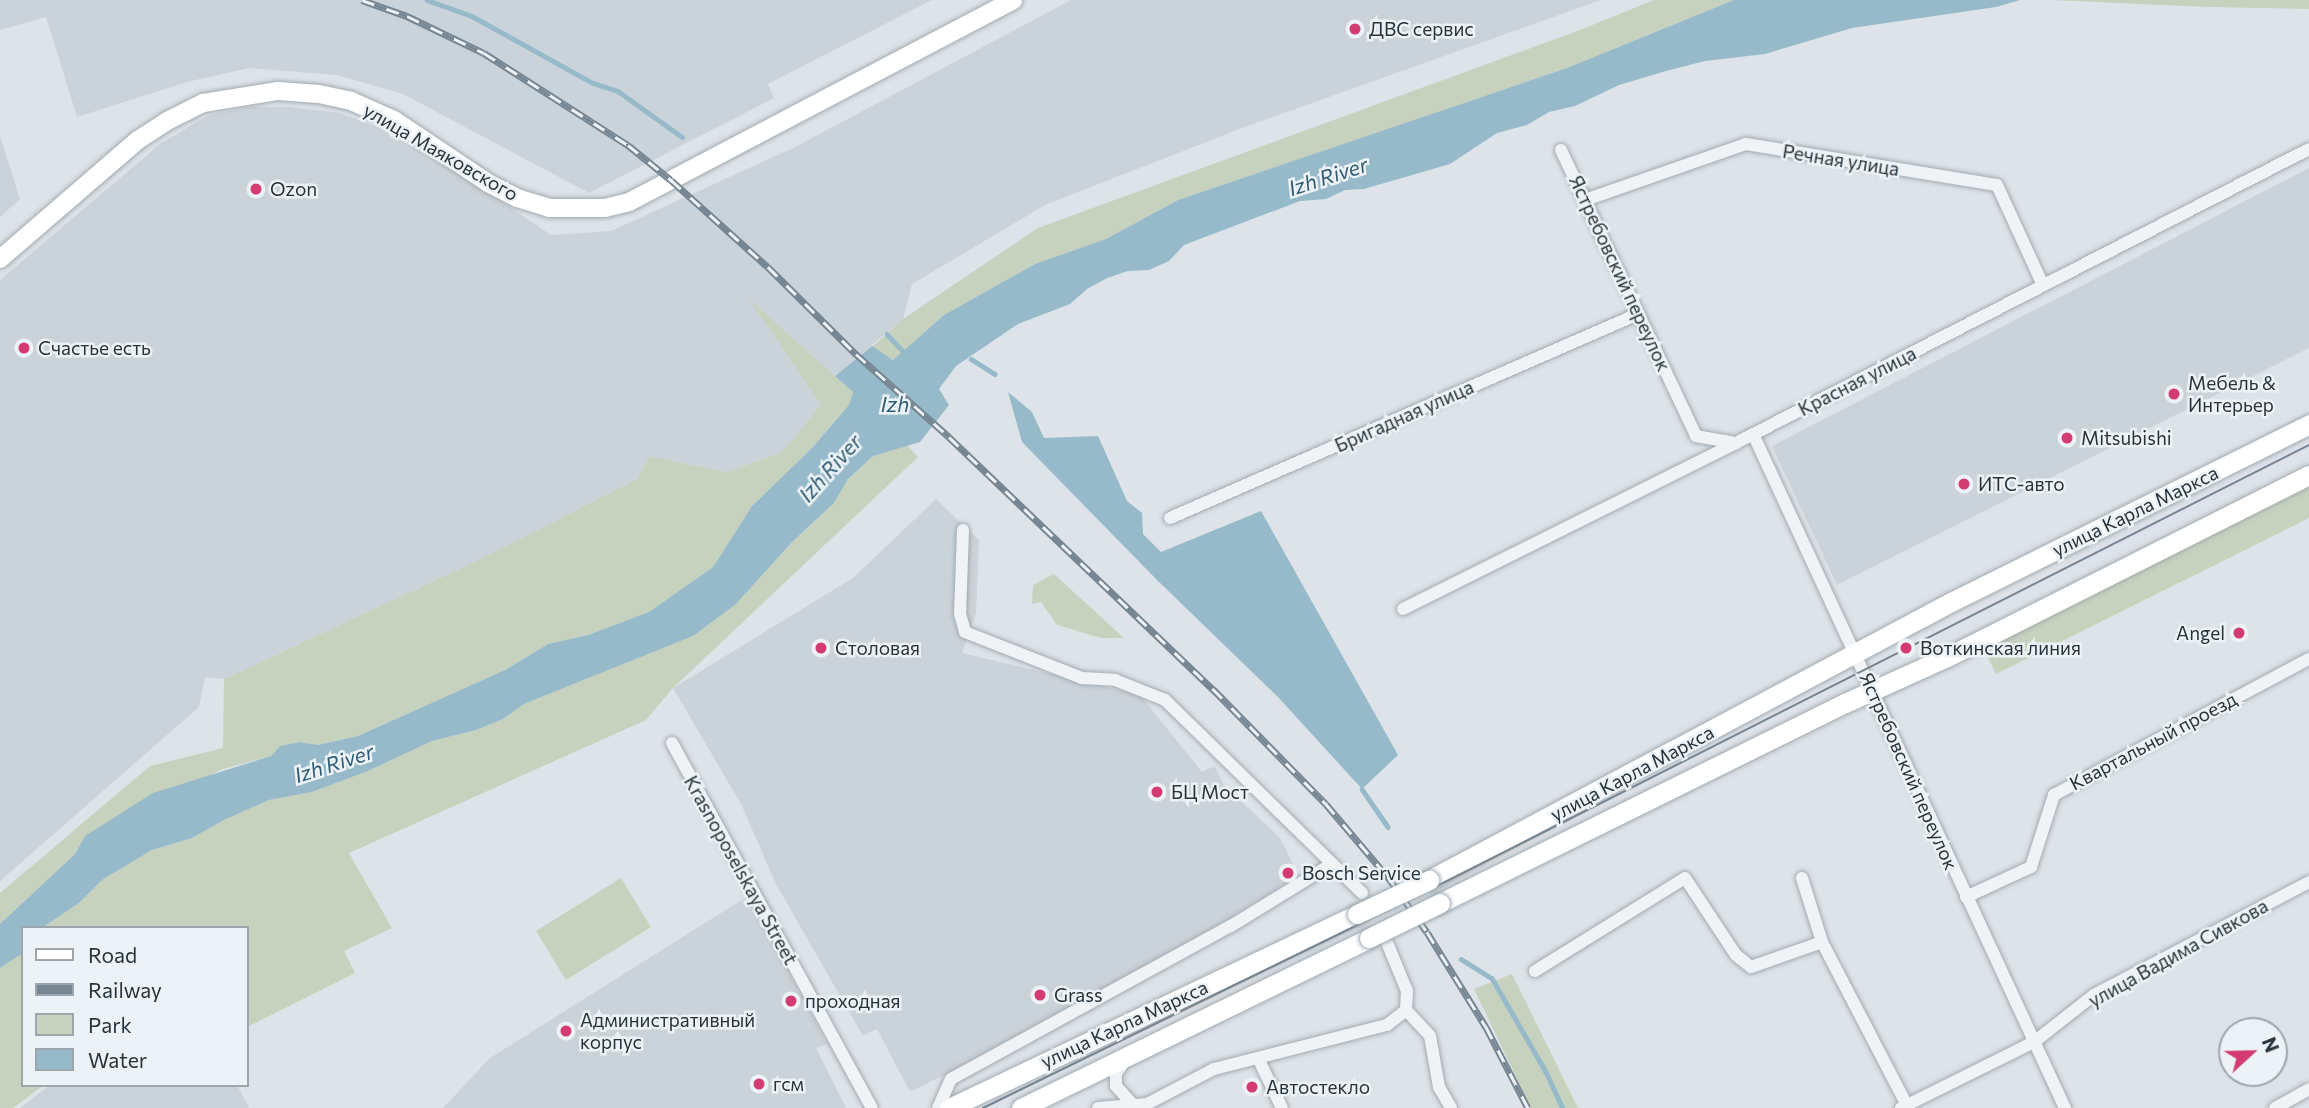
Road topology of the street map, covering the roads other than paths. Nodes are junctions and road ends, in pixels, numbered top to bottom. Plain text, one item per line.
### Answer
1 (1013, 0) edge
2 (2309, 149) edge
3 (1562, 150) dead end
4 (1585, 200) junction
5 (0, 259) edge
6 (2043, 285) junction
7 (1638, 314) junction
8 (2309, 424) edge
9 (1754, 434) junction
10 (1736, 443) junction
11 (2309, 475) edge
12 (1170, 518) dead end
13 (963, 530) dead end
14 (1403, 609) dead end
15 (1855, 653) junction
16 (2309, 659) edge
17 (1873, 691) junction
18 (672, 743) dead end
19 (1330, 865) junction
20 (1802, 878) dead end
21 (2309, 882) edge
22 (1362, 892) dead end
23 (1966, 897) junction
24 (1822, 942) junction
25 (1388, 944) dead end
26 (1535, 971) dead end
27 (1406, 1010) junction
28 (2034, 1042) junction
29 (1137, 1052) junction
30 (1258, 1058) junction
31 (2309, 1089) edge
32 (1133, 1105) junction
33 (1904, 1107) edge
34 (872, 1108) edge
35 (938, 1108) edge
36 (949, 1108) edge
37 (1021, 1108) edge
38 (1098, 1108) edge
39 (1282, 1108) edge
40 (1451, 1108) edge
41 (2065, 1108) edge
42 (2275, 1108) edge

1 - 5 main road, улица Маяковского
2 - 6 street, Красная улица
3 - 4 street, Ястребовский переулок
4 - 6 street, Речная улица
4 - 7 street, Ястребовский переулок
6 - 9 street, Красная улица
7 - 10 street, Ястребовский переулок
7 - 12 street, Бригадная улица
8 - 15 main road, улица Карла Маркса
9 - 10 street, Красная улица
9 - 15 street, Ястребовский переулок
10 - 14 street, Красная улица
11 - 17 main road, улица Карла Маркса
13 - 19 street
15 - 17 street, Ястребовский переулок
15 - 36 main road, улица Карла Маркса, bridge
16 - 23 street, Квартальный проезд
17 - 23 street, Ястребовский переулок
17 - 29 main road, улица Карла Маркса, bridge
18 - 34 street, Krasnoposelskaya Street
19 - 22 street
19 - 35 street
20 - 24 street
21 - 28 street, улица Вадима Сивкова
23 - 28 street, Ястребовский переулок
24 - 26 street
24 - 33 street
25 - 27 street
27 - 30 street
27 - 40 street
28 - 33 street, улица Вадима Сивкова
28 - 41 street, Ястребовский переулок
29 - 32 street
29 - 37 main road, улица Карла Маркса
30 - 32 street
30 - 39 street
31 - 42 street
32 - 38 street

